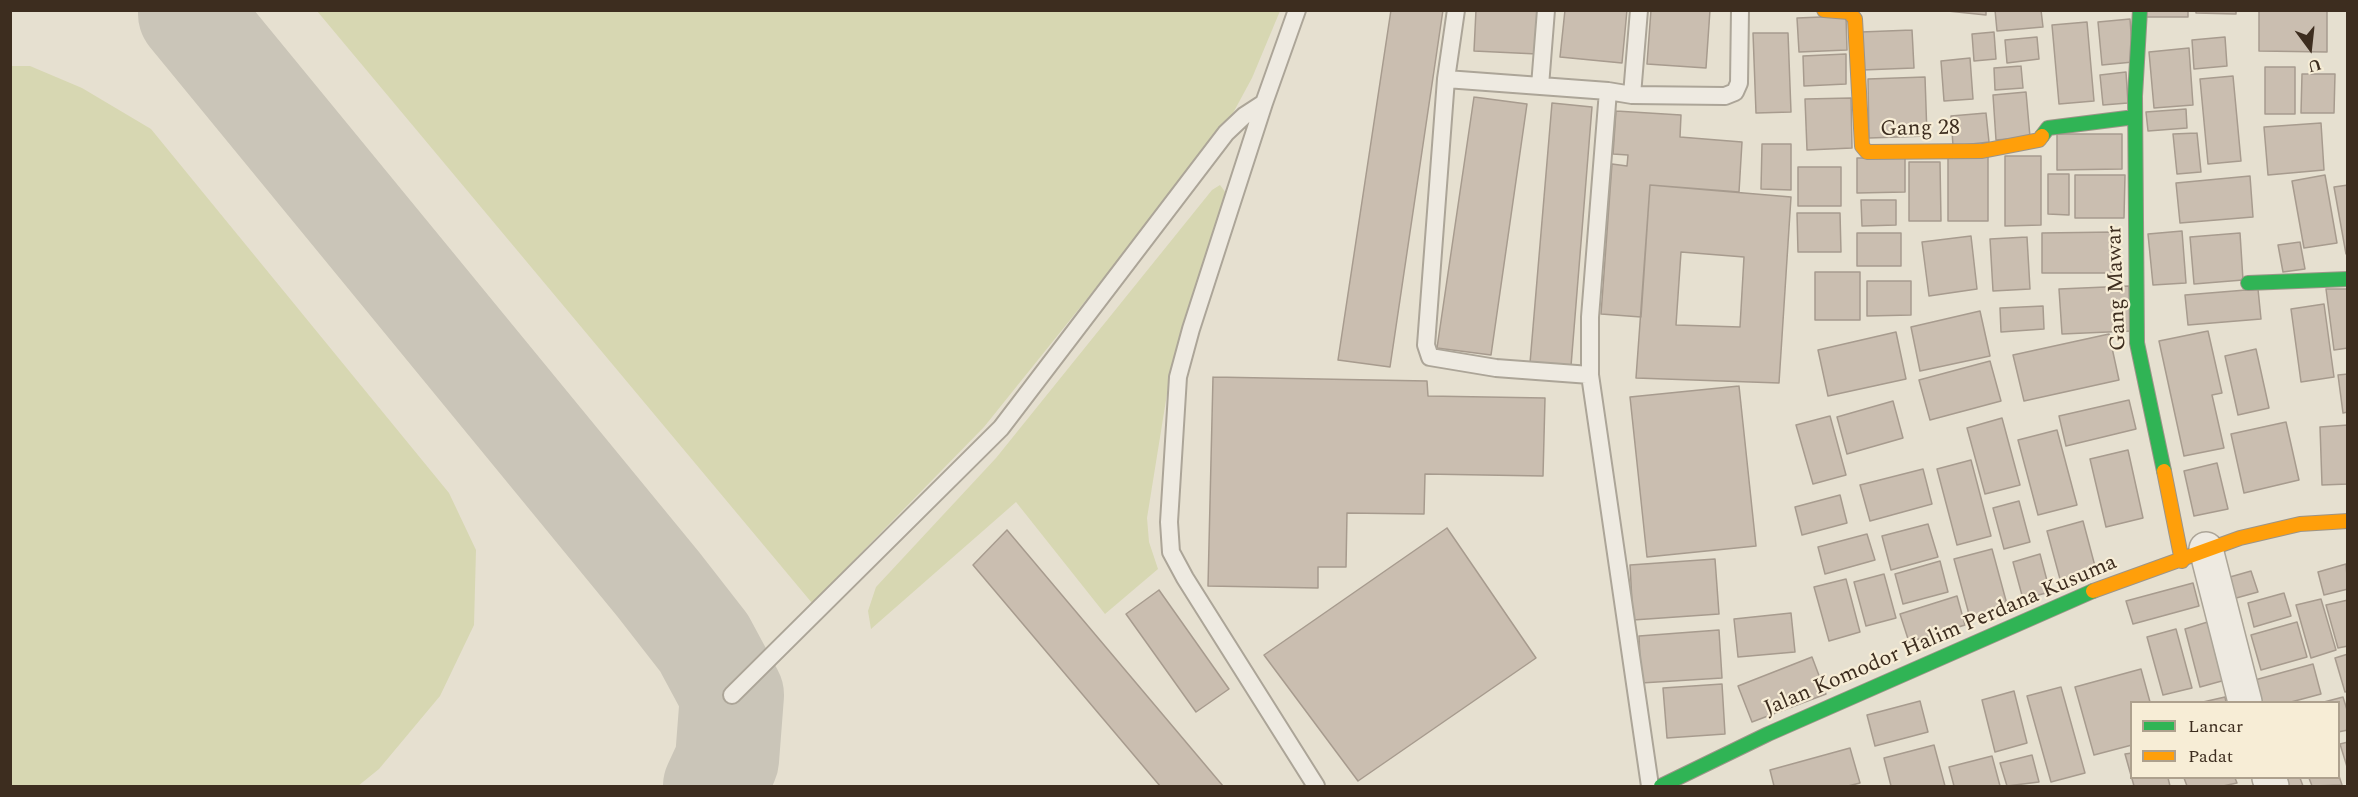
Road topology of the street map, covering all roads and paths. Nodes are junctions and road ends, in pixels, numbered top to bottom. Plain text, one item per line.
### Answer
1 (1297, 10) edge
2 (1456, 10) edge
3 (1546, 10) edge
4 (1638, 10) edge
5 (1740, 10) edge
6 (1824, 10) edge
7 (2140, 10) edge
8 (1446, 79) junction
9 (1540, 86) junction
10 (1608, 91) junction
11 (1632, 95) junction
12 (1264, 104) junction
13 (2135, 117) junction
14 (2348, 279) edge
15 (2248, 283) dead end
16 (1590, 375) junction
17 (2348, 521) edge
18 (2194, 555) junction
19 (732, 695) dead end
20 (2245, 701) edge
21 (1316, 786) edge
22 (1650, 786) edge
23 (1661, 786) edge

1 - 12 lane
2 - 8 lane
3 - 9 lane
4 - 11 lane
5 - 11 lane
6 - 13 street, Gang 28
7 - 13 street, Gang Mawar
8 - 9 lane
8 - 16 lane
9 - 10 lane
10 - 11 lane
10 - 16 lane
12 - 19 lane
12 - 21 lane
13 - 18 street, Gang Mawar
14 - 15 street
16 - 22 lane
17 - 18 street, Jalan Komodor Halim Perdana Kusuma
18 - 20 street
18 - 23 street, Jalan Komodor Halim Perdana Kusuma

